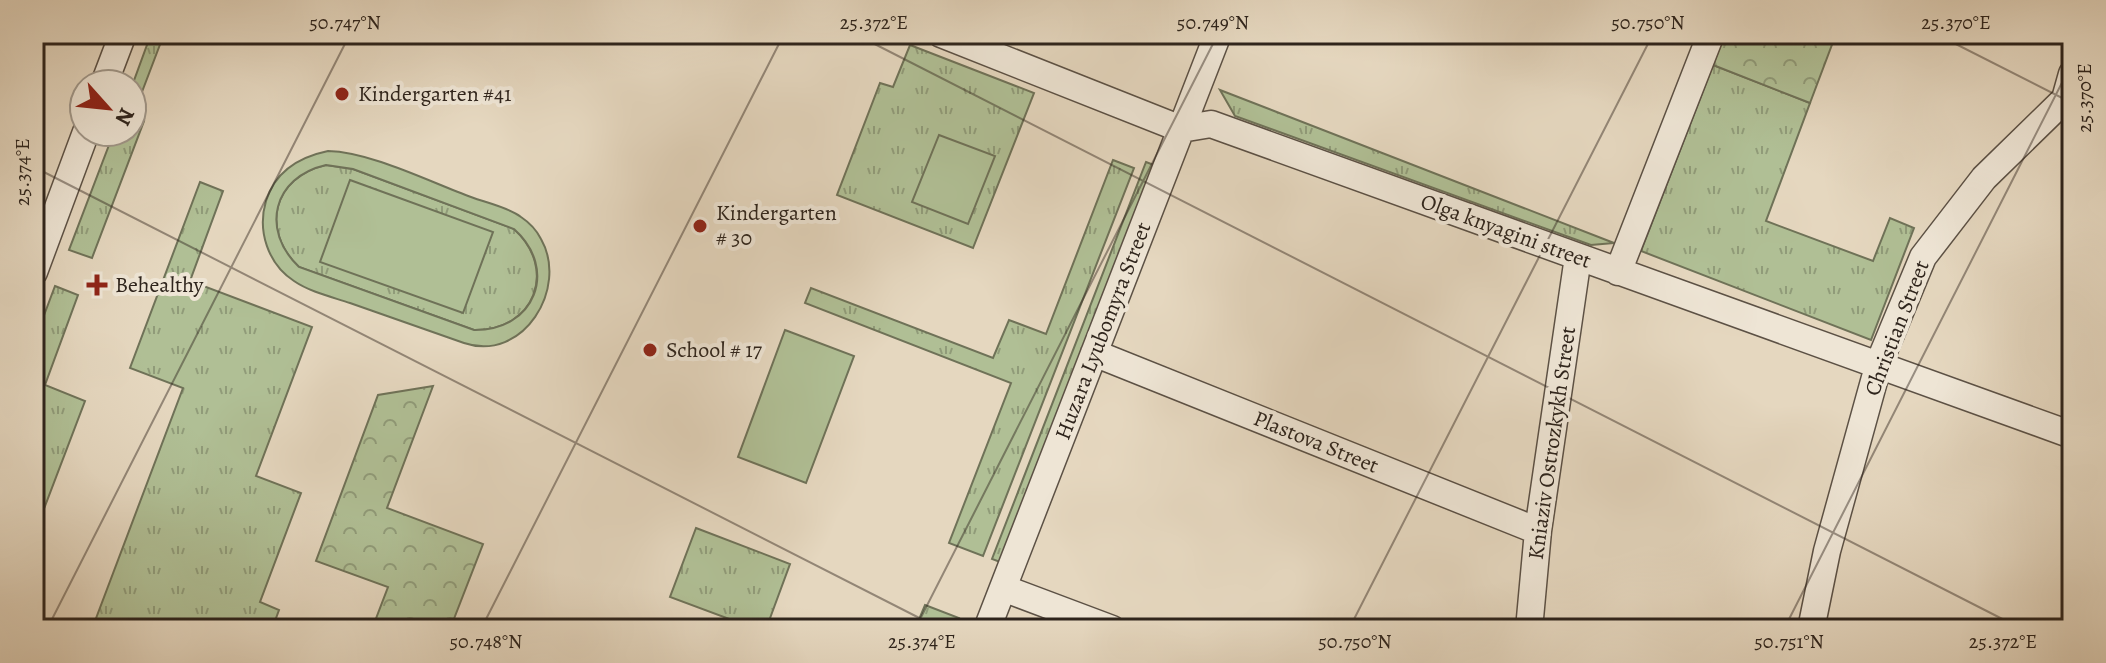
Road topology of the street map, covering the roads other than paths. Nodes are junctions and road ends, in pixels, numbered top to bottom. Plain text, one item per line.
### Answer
1 (123, 34) edge
2 (941, 34) edge
3 (1218, 34) edge
4 (1711, 34) edge
5 (110, 68) edge
6 (2072, 74) edge
7 (1181, 129) junction
8 (78, 148) edge
9 (42, 223) edge
10 (1578, 257) junction
11 (34, 272) edge
12 (1618, 272) junction
13 (1094, 353) junction
14 (1879, 363) junction
15 (2072, 435) edge
16 (1538, 531) junction
17 (1003, 588) junction
18 (987, 629) edge
19 (1112, 629) edge
20 (1529, 629) edge
21 (1811, 629) edge

1 - 5 street
2 - 7 street, Olga knyagini street
3 - 7 street, Huzara Lyubomyra Street
4 - 12 street
6 - 14 street, Christian Street
7 - 10 street, Olga knyagini street
7 - 13 street, Huzara Lyubomyra Street
8 - 9 street
9 - 11 street
10 - 12 street, Olga knyagini street
10 - 16 street, Kniaziv Ostrozkykh Street
12 - 14 street, Olga knyagini street
13 - 16 street, Plastova Street
13 - 17 street, Huzara Lyubomyra Street
14 - 15 street, Olga knyagini street
14 - 21 street, Christian Street
16 - 20 street, Kniaziv Ostrozkykh Street
17 - 18 street, Huzara Lyubomyra Street
17 - 19 street

